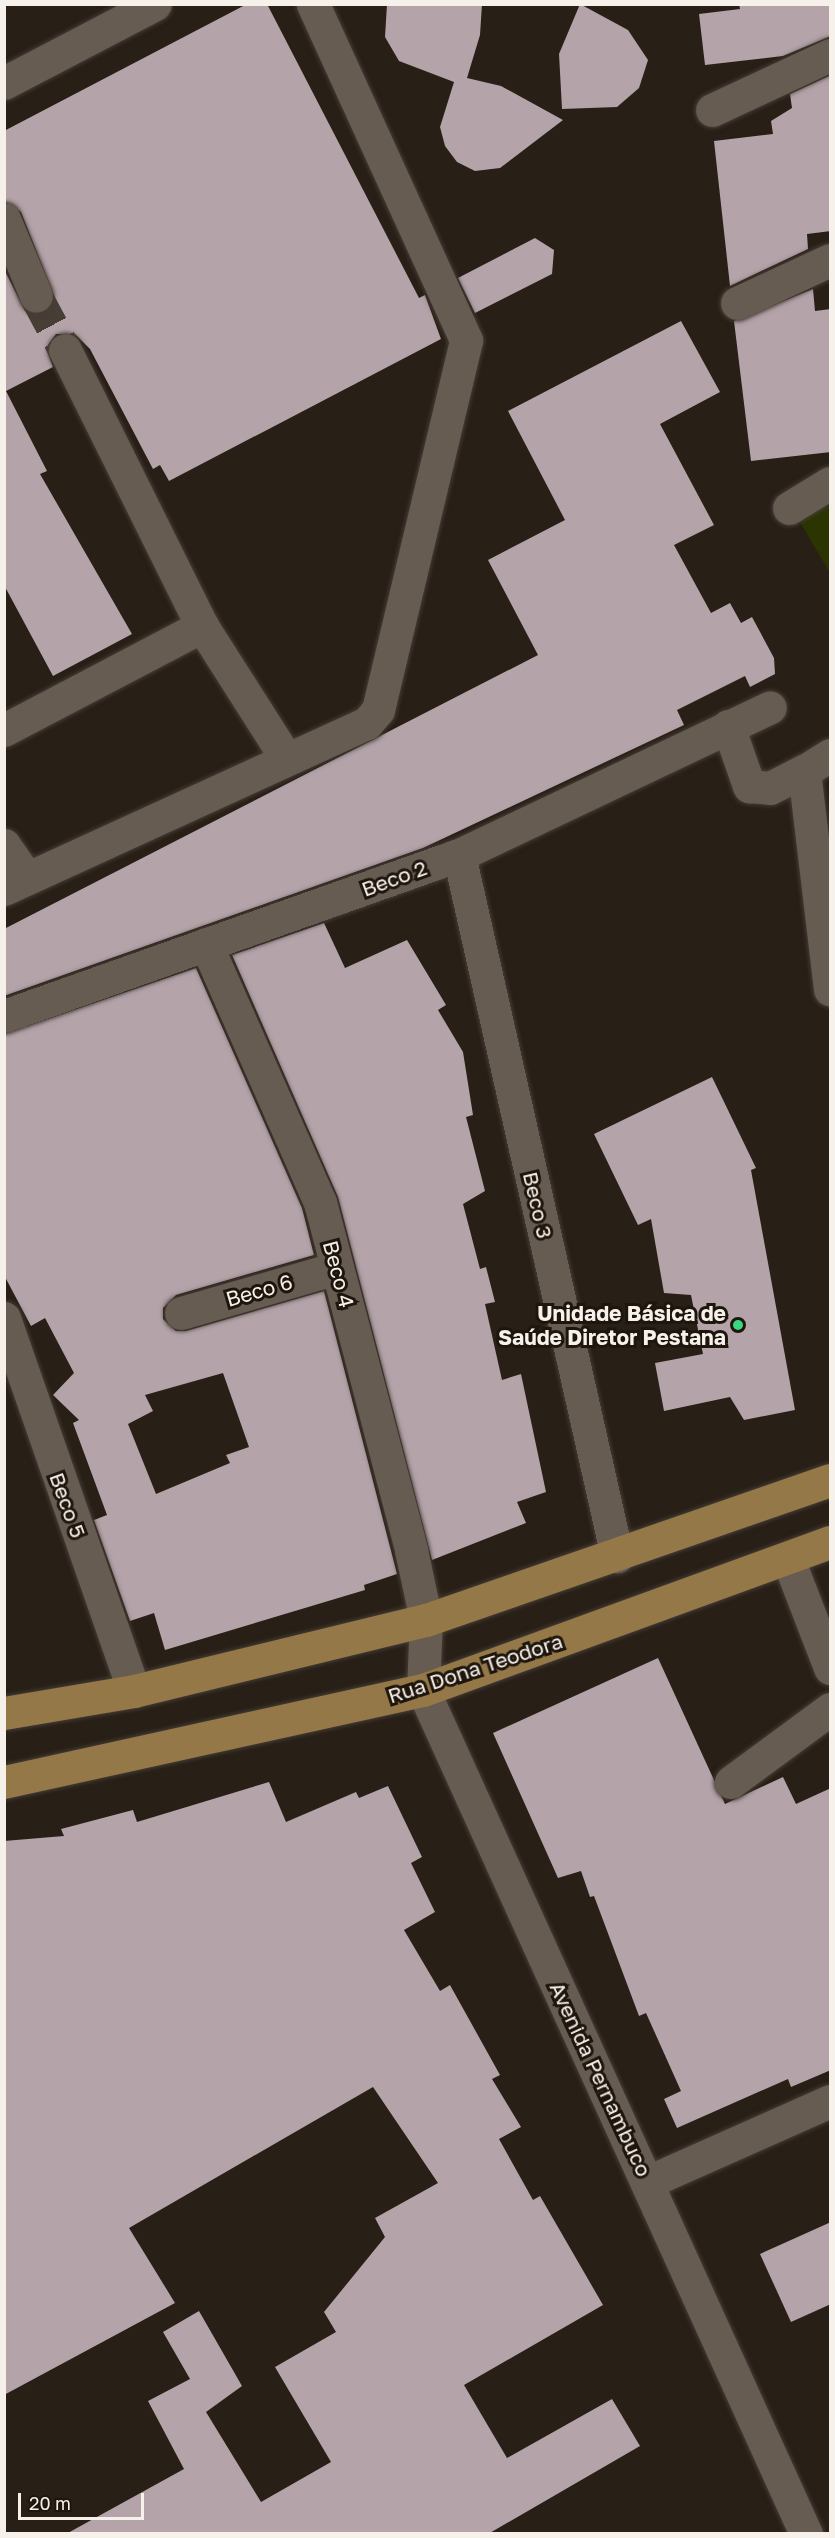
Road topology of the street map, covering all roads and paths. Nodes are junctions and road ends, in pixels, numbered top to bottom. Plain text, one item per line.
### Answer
1 (155, 4) edge
2 (313, 4) edge
3 (831, 55) edge
4 (4, 83) edge
5 (712, 110) dead end
6 (4, 219) edge
7 (831, 260) edge
8 (36, 296) tunnel mouth
9 (737, 303) dead end
10 (64, 350) tunnel mouth
11 (831, 483) edge
12 (789, 508) dead end
13 (202, 626) junction
14 (770, 707) dead end
15 (728, 726) junction
16 (4, 730) edge
17 (286, 758) junction
18 (817, 763) edge
19 (4, 844) edge
20 (459, 855) junction
21 (16, 883) edge
22 (828, 939) edge
23 (206, 944) junction
24 (831, 988) edge
25 (4, 1016) edge
26 (337, 1268) junction
27 (181, 1313) dead end
28 (4, 1318) edge
29 (831, 1480) edge
30 (831, 1542) edge
31 (617, 1556) junction
32 (788, 1559) junction
33 (426, 1620) junction
34 (829, 1661) edge
35 (423, 1690) junction
36 (134, 1691) junction
37 (831, 1709) edge
38 (4, 1713) edge
39 (4, 1782) edge
40 (731, 1782) dead end
41 (831, 2101) edge
42 (648, 2182) junction
43 (806, 2534) edge

1 - 4 street
2 - 17 street
3 - 5 street
6 - 8 street
7 - 9 street
10 - 13 street
11 - 12 street
13 - 16 street
13 - 17 street
14 - 15 street, Beco 2
15 - 18 street
15 - 20 street, Beco 2
17 - 21 street
18 - 22 street
19 - 21 street
20 - 23 street, Beco 2
20 - 31 street, Beco 3
22 - 24 street
23 - 25 street, Beco 2
23 - 26 street, Beco 4
26 - 27 street, Beco 6
26 - 33 street, Beco 4
28 - 36 street, Beco 5
29 - 31 main road
30 - 32 main road, Rua Dona Teodora
31 - 33 main road
32 - 34 street
32 - 35 main road, Rua Dona Teodora
33 - 35 street, Avenida Pernambuco
33 - 36 main road
35 - 39 main road, Rua Dona Teodora
35 - 42 street, Avenida Pernambuco
36 - 38 main road
37 - 40 street
41 - 42 street
42 - 43 street, Avenida Pernambuco

